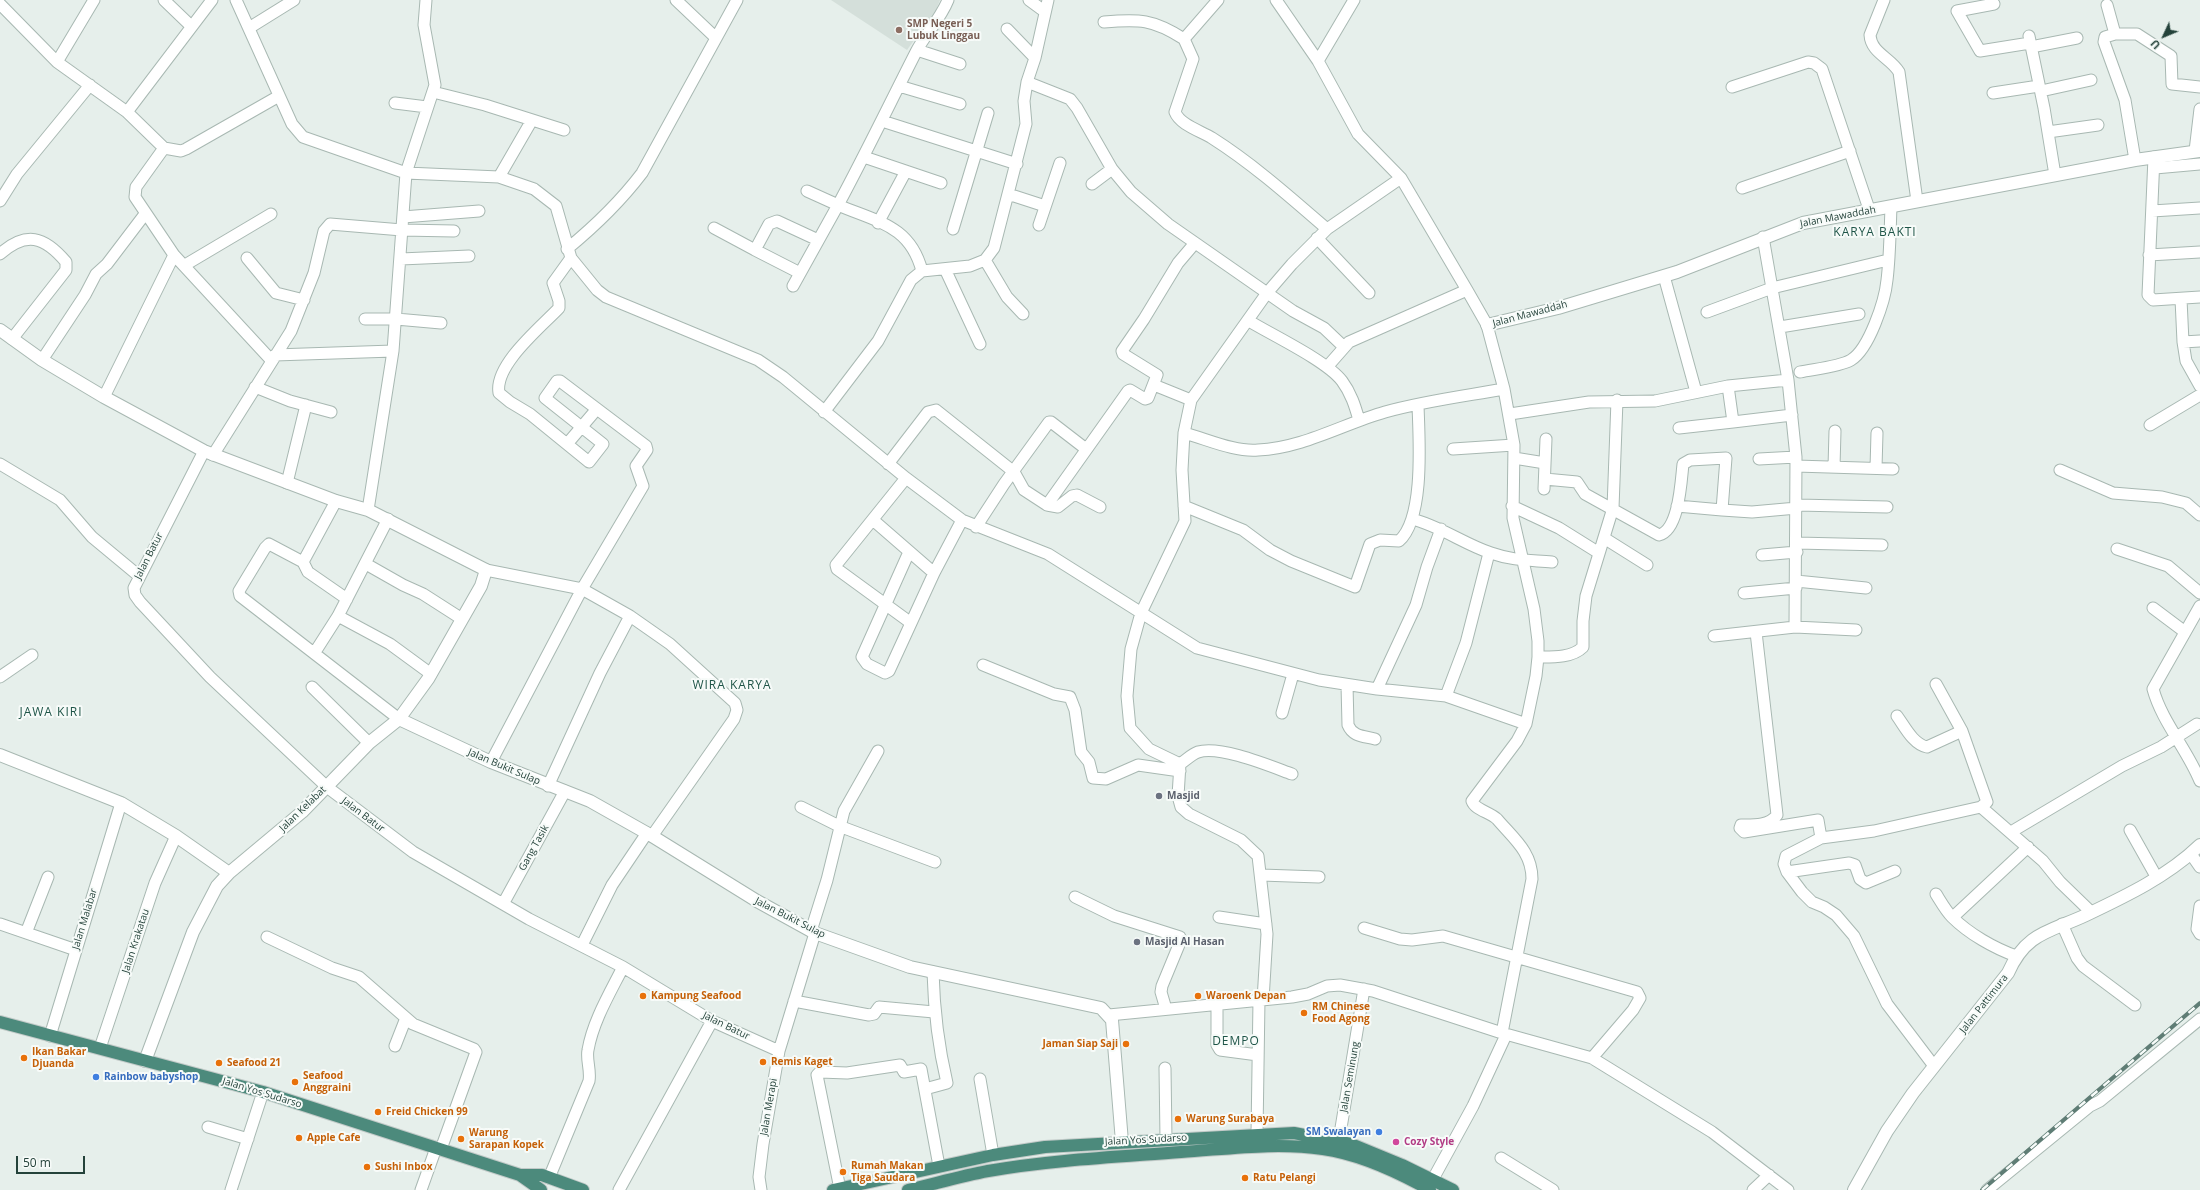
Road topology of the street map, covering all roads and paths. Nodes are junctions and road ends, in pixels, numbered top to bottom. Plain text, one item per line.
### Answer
1 (94, 0) edge
2 (164, 0) edge
3 (212, 0) edge
4 (236, 0) edge
5 (294, 0) edge
6 (426, 0) edge
7 (676, 0) edge
8 (737, 0) edge
9 (948, 0) edge
10 (1029, 0) edge
11 (1218, 0) edge
12 (1354, 0) edge
13 (1884, 0) edge
14 (1281, 3) edge
15 (4, 4) edge
16 (1994, 4) dead end
17 (1046, 5) edge
18 (2107, 5) dead end
19 (1104, 22) dead end
20 (190, 26) junction
21 (249, 28) junction
22 (1007, 29) dead end
23 (2115, 34) junction
24 (716, 38) junction
25 (2077, 38) dead end
26 (1184, 39) junction
27 (2030, 42) junction
28 (917, 50) junction
29 (1035, 58) junction
30 (1318, 61) junction
31 (57, 62) junction
32 (960, 64) dead end
33 (2091, 80) dead end
34 (1027, 82) junction
35 (90, 85) junction
36 (900, 86) junction
37 (1732, 87) dead end
38 (2200, 87) edge
39 (2040, 88) junction
40 (432, 92) junction
41 (1993, 93) dead end
42 (279, 96) junction
43 (396, 103) dead end
44 (960, 104) dead end
45 (427, 107) junction
46 (2200, 109) edge
47 (126, 112) junction
48 (988, 113) dead end
49 (532, 120) junction
50 (882, 122) junction
51 (2098, 125) dead end
52 (564, 130) dead end
53 (2048, 132) junction
54 (164, 148) junction
55 (977, 151) junction
56 (1850, 151) junction
57 (2197, 151) edge
58 (864, 157) junction
59 (2135, 160) junction
60 (2155, 162) junction
61 (1060, 163) dead end
62 (1017, 164) junction
63 (2200, 164) edge
64 (1112, 169) junction
65 (906, 171) junction
66 (406, 173) junction
67 (2055, 175) junction
68 (499, 177) junction
69 (1400, 178) junction
70 (941, 183) dead end
71 (1092, 184) dead end
72 (1742, 188) dead end
73 (807, 191) dead end
74 (1008, 194) junction
75 (1918, 201) junction
76 (0, 202) edge
77 (838, 205) junction
78 (1046, 206) junction
79 (1891, 207) junction
80 (2200, 208) edge
81 (1869, 209) junction
82 (479, 211) dead end
83 (2152, 211) junction
84 (145, 214) junction
85 (271, 214) dead end
86 (403, 217) junction
87 (878, 223) junction
88 (1039, 226) dead end
89 (714, 228) dead end
90 (953, 229) dead end
91 (1327, 229) junction
92 (402, 230) junction
93 (454, 231) dead end
94 (1763, 237) junction
95 (1318, 238) junction
96 (818, 240) junction
97 (1195, 243) junction
98 (755, 250) junction
99 (2200, 252) edge
100 (0, 254) edge
101 (569, 254) junction
102 (174, 255) junction
103 (2149, 255) junction
104 (469, 256) dead end
105 (247, 258) dead end
106 (401, 259) junction
107 (985, 260) junction
108 (1888, 260) junction
109 (185, 265) junction
110 (946, 269) junction
111 (922, 271) junction
112 (800, 273) junction
113 (1664, 276) junction
114 (793, 286) dead end
115 (1772, 288) junction
116 (1467, 290) junction
117 (1267, 293) junction
118 (1369, 293) dead end
119 (2200, 297) edge
120 (2181, 299) junction
121 (304, 300) junction
122 (1707, 312) dead end
123 (1023, 314) dead end
124 (1859, 314) dead end
125 (365, 319) dead end
126 (396, 319) junction
127 (1249, 321) junction
128 (441, 323) dead end
129 (1487, 326) junction
130 (1780, 327) junction
131 (0, 330) edge
132 (12, 339) junction
133 (2200, 341) edge
134 (2183, 342) junction
135 (980, 344) dead end
136 (1344, 347) junction
137 (393, 351) junction
138 (273, 358) junction
139 (42, 360) junction
140 (1327, 367) junction
141 (1800, 372) dead end
142 (1788, 380) junction
143 (1154, 385) junction
144 (1728, 386) junction
145 (2200, 386) edge
146 (255, 387) junction
147 (1504, 389) junction
148 (1696, 392) junction
149 (2200, 395) edge
150 (104, 397) junction
151 (1191, 400) junction
152 (1617, 400) junction
153 (1418, 405) junction
154 (306, 406) junction
155 (596, 410) junction
156 (331, 412) dead end
157 (824, 412) junction
158 (1510, 414) junction
159 (1792, 415) junction
160 (1359, 420) junction
161 (1733, 422) junction
162 (2150, 425) dead end
163 (582, 428) junction
164 (1678, 428) dead end
165 (1835, 431) dead end
166 (1184, 433) junction
167 (1877, 433) dead end
168 (1546, 439) dead end
169 (567, 444) junction
170 (1514, 445) junction
171 (1086, 449) junction
172 (1453, 449) dead end
173 (208, 453) junction
174 (1514, 458) junction
175 (1759, 459) dead end
176 (1796, 462) junction
177 (1545, 463) junction
178 (0, 464) edge
179 (888, 464) junction
180 (1834, 467) junction
181 (1876, 468) junction
182 (1893, 469) dead end
183 (2060, 470) dead end
184 (1014, 472) junction
185 (906, 478) junction
186 (287, 483) junction
187 (336, 501) junction
188 (1047, 505) junction
189 (1100, 506) dead end
190 (1184, 506) junction
191 (1512, 506) junction
192 (1677, 506) junction
193 (1797, 506) junction
194 (1887, 507) dead end
195 (1613, 508) junction
196 (368, 510) junction
197 (1722, 510) junction
198 (2200, 515) edge
199 (388, 519) junction
200 (1412, 519) junction
201 (872, 520) junction
202 (962, 520) junction
203 (976, 527) junction
204 (1441, 529) junction
205 (1604, 538) junction
206 (1882, 545) dead end
207 (1796, 548) junction
208 (2117, 549) dead end
209 (909, 552) junction
210 (1489, 553) junction
211 (1599, 553) junction
212 (1762, 555) dead end
213 (303, 562) junction
214 (1524, 562) junction
215 (1552, 562) dead end
216 (366, 564) junction
217 (1647, 565) dead end
218 (486, 570) junction
219 (934, 573) junction
220 (139, 576) junction
221 (1796, 585) junction
222 (1866, 588) dead end
223 (582, 589) junction
224 (1744, 593) dead end
225 (2200, 593) edge
226 (347, 599) junction
227 (886, 606) junction
228 (2200, 606) edge
229 (2153, 608) dead end
230 (1141, 613) junction
231 (338, 616) junction
232 (630, 616) junction
233 (462, 619) junction
234 (911, 623) junction
235 (1795, 628) junction
236 (1856, 630) dead end
237 (1756, 632) junction
238 (2185, 632) junction
239 (1714, 636) dead end
240 (315, 652) junction
241 (32, 655) dead end
242 (1538, 656) junction
243 (983, 665) dead end
244 (431, 674) junction
245 (1293, 674) junction
246 (0, 677) edge
247 (1936, 684) dead end
248 (1347, 685) junction
249 (312, 687) dead end
250 (1377, 689) junction
251 (1446, 696) junction
252 (1282, 712) dead end
253 (1897, 716) dead end
254 (399, 719) junction
255 (1526, 724) junction
256 (2197, 724) dead end
257 (1962, 732) junction
258 (2177, 735) junction
259 (1375, 739) dead end
260 (369, 743) junction
261 (878, 751) dead end
262 (0, 755) edge
263 (491, 762) junction
264 (1180, 770) junction
265 (1292, 774) dead end
266 (2200, 780) edge
267 (548, 786) junction
268 (326, 787) junction
269 (565, 791) junction
270 (121, 803) junction
271 (801, 807) dead end
272 (1981, 807) junction
273 (839, 826) junction
274 (2130, 830) dead end
275 (2011, 832) junction
276 (649, 835) junction
277 (176, 836) junction
278 (1821, 838) junction
279 (2200, 845) edge
280 (2028, 847) junction
281 (2191, 854) junction
282 (935, 862) dead end
283 (2200, 867) edge
284 (1895, 871) dead end
285 (1787, 872) junction
286 (229, 873) junction
287 (1261, 875) junction
288 (48, 877) dead end
289 (1319, 877) dead end
290 (2157, 878) junction
291 (1936, 894) dead end
292 (1074, 897) dead end
293 (503, 904) junction
294 (2200, 906) edge
295 (2091, 912) junction
296 (1219, 917) dead end
297 (1952, 918) junction
298 (0, 924) edge
299 (1266, 924) junction
300 (2062, 924) junction
301 (1364, 928) dead end
302 (813, 932) junction
303 (26, 933) junction
304 (2200, 934) edge
305 (267, 937) dead end
306 (582, 945) junction
307 (76, 950) junction
308 (2016, 956) junction
309 (1517, 958) junction
310 (622, 967) junction
311 (933, 972) junction
312 (1364, 989) junction
313 (1261, 1000) junction
314 (794, 1001) junction
315 (1217, 1004) junction
316 (2135, 1005) dead end
317 (1166, 1009) junction
318 (934, 1012) junction
319 (1109, 1015) junction
320 (406, 1018) junction
321 (2200, 1019) edge
322 (712, 1021) junction
323 (0, 1022) edge
324 (1504, 1034) junction
325 (50, 1036) junction
326 (396, 1046) dead end
327 (100, 1048) junction
328 (779, 1051) junction
329 (1258, 1055) junction
330 (1592, 1058) junction
331 (144, 1061) junction
332 (1934, 1066) junction
333 (1165, 1068) dead end
334 (980, 1079) dead end
335 (925, 1089) junction
336 (263, 1092) junction
337 (208, 1127) dead end
338 (1257, 1134) junction
339 (248, 1139) junction
340 (1166, 1139) junction
341 (1339, 1140) junction
342 (1122, 1142) junction
343 (438, 1149) junction
344 (993, 1155) junction
345 (1122, 1157) junction
346 (1375, 1158) junction
347 (1501, 1158) dead end
348 (939, 1166) junction
349 (520, 1175) junction
350 (1769, 1175) junction
351 (549, 1178) junction
352 (1431, 1184) edge
353 (836, 1189) edge
354 (231, 1190) edge
355 (421, 1190) edge
356 (541, 1190) edge
357 (583, 1190) edge
358 (619, 1190) edge
359 (761, 1190) edge
360 (908, 1190) edge
361 (1453, 1190) edge
362 (1553, 1190) edge
363 (1753, 1190) edge
364 (1788, 1190) edge
365 (1854, 1190) edge
366 (1987, 1190) edge

1 - 31 street
2 - 20 street
3 - 20 street
4 - 21 street
5 - 21 street
6 - 40 street
7 - 24 street
8 - 24 street
9 - 28 street
10 - 17 street
11 - 26 street
12 - 30 street
13 - 75 street
14 - 30 street
15 - 31 street
16 - 27 street
17 - 29 street
18 - 23 street
19 - 26 street
20 - 47 street
21 - 42 street
22 - 29 street
23 - 38 street
23 - 59 street
24 - 101 street
25 - 27 street
26 - 91 street
27 - 39 street
28 - 32 street
28 - 36 street
29 - 34 street
30 - 69 street
31 - 35 street
33 - 39 street
34 - 62 street
34 - 64 street
35 - 47 street
35 - 76 street
36 - 44 street
36 - 50 street
37 - 56 street
39 - 41 street
39 - 53 street
40 - 45 street
40 - 49 street
42 - 54 street
42 - 66 street
43 - 45 street
45 - 66 street
46 - 57 street
47 - 54 street
48 - 55 street
49 - 52 street
49 - 68 street
50 - 55 street
50 - 58 street
51 - 53 street
53 - 67 street
54 - 84 street
55 - 62 street
55 - 90 street
56 - 72 street
56 - 81 street
57 - 60 street, Jalan Mawaddah
58 - 65 street
58 - 77 street
59 - 60 street, Jalan Mawaddah
59 - 67 street, Jalan Mawaddah
60 - 63 street
60 - 83 street
61 - 78 street
62 - 74 street
64 - 71 street
64 - 97 street
65 - 70 street
65 - 87 street
66 - 68 street
66 - 86 street
67 - 75 street, Jalan Mawaddah
68 - 101 street
69 - 91 street
69 - 116 street
73 - 77 street
74 - 78 street
74 - 107 street
75 - 79 street, Jalan Mawaddah
77 - 87 street
77 - 96 street
78 - 88 street
79 - 81 street, Jalan Mawaddah
79 - 108 street
80 - 83 street
81 - 94 street, Jalan Mawaddah
82 - 86 street
83 - 103 street
84 - 102 street
84 - 139 street
85 - 109 street
86 - 92 street
87 - 111 street
89 - 98 street
91 - 95 street
92 - 93 street
92 - 106 street
92 - 121 street, Jalan Batur
94 - 113 street, Jalan Mawaddah
94 - 115 street
95 - 117 street
95 - 118 street
96 - 98 street
96 - 112 street
97 - 117 street
97 - 143 street
98 - 112 street
99 - 103 street
100 - 132 street
101 - 157 street
101 - 169 street
102 - 109 street
102 - 150 street
103 - 120 street
104 - 106 street
105 - 121 street
106 - 126 street
107 - 110 street
107 - 123 street
108 - 115 street
108 - 141 street
109 - 138 street
110 - 111 street
110 - 135 street
111 - 157 street
112 - 114 street
113 - 129 street, Jalan Mawaddah
113 - 148 street
115 - 122 street
115 - 130 street
116 - 129 street
116 - 136 street
117 - 127 street
117 - 136 street
119 - 120 street
120 - 134 street
121 - 138 street, Jalan Batur
124 - 130 street
125 - 126 street
126 - 128 street
126 - 137 street
127 - 140 street
127 - 151 street
129 - 147 street
130 - 142 street
131 - 132 street
132 - 139 street
133 - 134 street
134 - 145 street
136 - 140 street
137 - 138 street
137 - 196 street
138 - 146 street, Jalan Batur
139 - 150 street
140 - 160 street
142 - 144 street
142 - 159 street
143 - 151 street
143 - 171 street
144 - 148 street
144 - 161 street
146 - 154 street
146 - 173 street, Jalan Batur
147 - 153 street
147 - 158 street
148 - 152 street
149 - 162 street
150 - 173 street
151 - 166 street
152 - 158 street
152 - 195 street
153 - 160 street
153 - 200 street
154 - 156 street
154 - 186 street
155 - 163 street
155 - 163 street
155 - 223 street
157 - 179 street
158 - 170 street
159 - 161 street
159 - 176 street
160 - 166 street
161 - 164 street
163 - 169 street
163 - 169 street
165 - 180 street
166 - 190 street
167 - 181 street
168 - 177 street
170 - 172 street
170 - 174 street
171 - 184 street
171 - 188 street
173 - 186 street
173 - 220 street, Jalan Batur
174 - 177 street
174 - 191 street
175 - 176 street
176 - 180 street
176 - 193 street
177 - 195 street
178 - 220 street
179 - 184 street
179 - 185 street
180 - 181 street
181 - 182 street
183 - 198 street
184 - 188 street
184 - 203 street
185 - 201 street
185 - 202 street
186 - 187 street
187 - 196 street
187 - 213 street
188 - 189 street
190 - 200 street
190 - 230 street
191 - 211 street
191 - 214 street
192 - 195 street
192 - 197 street
192 - 197 street
193 - 194 street
193 - 197 street
193 - 207 street
195 - 205 street
196 - 199 street
199 - 216 street
199 - 218 street
200 - 204 street
201 - 209 street
201 - 227 street
202 - 203 street
202 - 219 street
203 - 230 street
204 - 210 street
204 - 250 street
205 - 211 street
205 - 217 street
206 - 207 street
207 - 212 street
207 - 221 street
208 - 225 street
209 - 219 street
209 - 227 street
210 - 214 street
210 - 251 street
211 - 242 street
213 - 226 street
213 - 240 street
214 - 215 street
214 - 242 street
216 - 226 street
216 - 233 street
218 - 223 street
218 - 233 street, Jalan Kelabat
219 - 234 street
220 - 268 street, Jalan Batur
221 - 222 street
221 - 224 street
221 - 235 street
223 - 232 street
223 - 263 street
226 - 231 street
227 - 234 street
227 - 234 street
228 - 238 street
229 - 238 street
230 - 245 street
230 - 264 street
231 - 240 street
231 - 244 street
232 - 267 street
232 - 276 street
233 - 244 street, Jalan Kelabat
235 - 236 street
235 - 237 street
237 - 239 street
237 - 278 street
238 - 258 street
240 - 254 street
241 - 246 street
242 - 255 street
243 - 264 street
244 - 254 street, Jalan Kelabat
245 - 248 street
245 - 252 street
247 - 257 street
248 - 250 street
248 - 259 street
249 - 260 street
250 - 251 street
251 - 255 street
253 - 257 street
254 - 260 street, Jalan Kelabat
254 - 263 street, Jalan Bukit Sulap
255 - 309 street
256 - 258 street
257 - 272 street
258 - 266 street
258 - 275 street
260 - 268 street, Jalan Kelabat
261 - 273 street, Jalan Merapi
262 - 270 street
263 - 267 street, Jalan Bukit Sulap
264 - 265 street
264 - 287 street
267 - 269 street, Jalan Bukit Sulap
268 - 286 street, Jalan Kelabat
268 - 293 street, Jalan Batur
269 - 276 street, Jalan Bukit Sulap
269 - 293 street, Gang Tasik
270 - 277 street
270 - 307 street, Jalan Malabar
271 - 273 street
272 - 275 street
272 - 278 street
273 - 282 street
273 - 302 street, Jalan Merapi
274 - 290 street
275 - 280 street
276 - 302 street, Jalan Bukit Sulap
276 - 306 street
277 - 286 street
277 - 327 street, Jalan Krakatau
278 - 285 street
279 - 281 street, Jalan Pattimura
280 - 295 street
280 - 297 street
281 - 283 street
281 - 290 street, Jalan Pattimura
284 - 285 street
285 - 332 street
286 - 331 street, Jalan Kelabat
287 - 289 street
287 - 299 street
288 - 303 street
290 - 295 street, Jalan Pattimura
291 - 297 street
292 - 317 street
293 - 306 street, Jalan Batur
294 - 304 street
295 - 300 street, Jalan Pattimura
296 - 299 street
297 - 308 street
298 - 303 street
299 - 313 street
300 - 308 street, Jalan Pattimura
300 - 316 street
301 - 309 street
302 - 311 street, Jalan Bukit Sulap
302 - 314 street, Jalan Merapi
303 - 307 street
305 - 320 street
306 - 310 street, Jalan Batur
307 - 325 street, Jalan Malabar
308 - 332 street, Jalan Pattimura
309 - 324 street
309 - 330 street
310 - 322 street, Jalan Batur
310 - 351 street
311 - 318 street
311 - 319 street, Jalan Bukit Sulap
312 - 313 street
312 - 324 street
312 - 341 street, Jalan Seminung
313 - 315 street
313 - 329 street
314 - 318 street
314 - 328 street, Jalan Merapi
315 - 317 street
315 - 329 street
317 - 319 street
318 - 335 street
319 - 342 street
320 - 326 street
320 - 343 street
321 - 366 street
322 - 328 street, Jalan Batur
322 - 358 street
323 - 325 highway, Jalan Yos Sudarso
324 - 330 street
324 - 352 street
325 - 327 highway, Jalan Yos Sudarso
327 - 331 highway, Jalan Yos Sudarso
328 - 359 street, Jalan Merapi
329 - 338 street
330 - 350 street
331 - 336 highway, Jalan Yos Sudarso
332 - 365 street, Jalan Pattimura
333 - 340 street
334 - 344 street
335 - 348 street
335 - 353 street
336 - 339 street
336 - 343 highway, Jalan Yos Sudarso
337 - 339 street
338 - 340 highway, Jalan Yos Sudarso
338 - 341 highway, Jalan Yos Sudarso
339 - 354 street
340 - 342 highway, Jalan Yos Sudarso
341 - 346 highway, Jalan Yos Sudarso
342 - 344 highway, Jalan Yos Sudarso
342 - 345 highway
343 - 349 highway, Jalan Yos Sudarso
343 - 355 street
344 - 348 highway, Jalan Yos Sudarso
345 - 346 highway, Jalan Yos Sudarso
345 - 360 highway, Jalan Yos Sudarso
346 - 352 highway, Jalan Yos Sudarso
347 - 362 street
348 - 353 highway, Jalan Yos Sudarso
349 - 351 highway, Jalan Yos Sudarso
349 - 356 highway, Jalan Yos Sudarso
350 - 363 street
350 - 364 street
351 - 357 highway, Jalan Yos Sudarso
352 - 361 highway, Jalan Yos Sudarso

